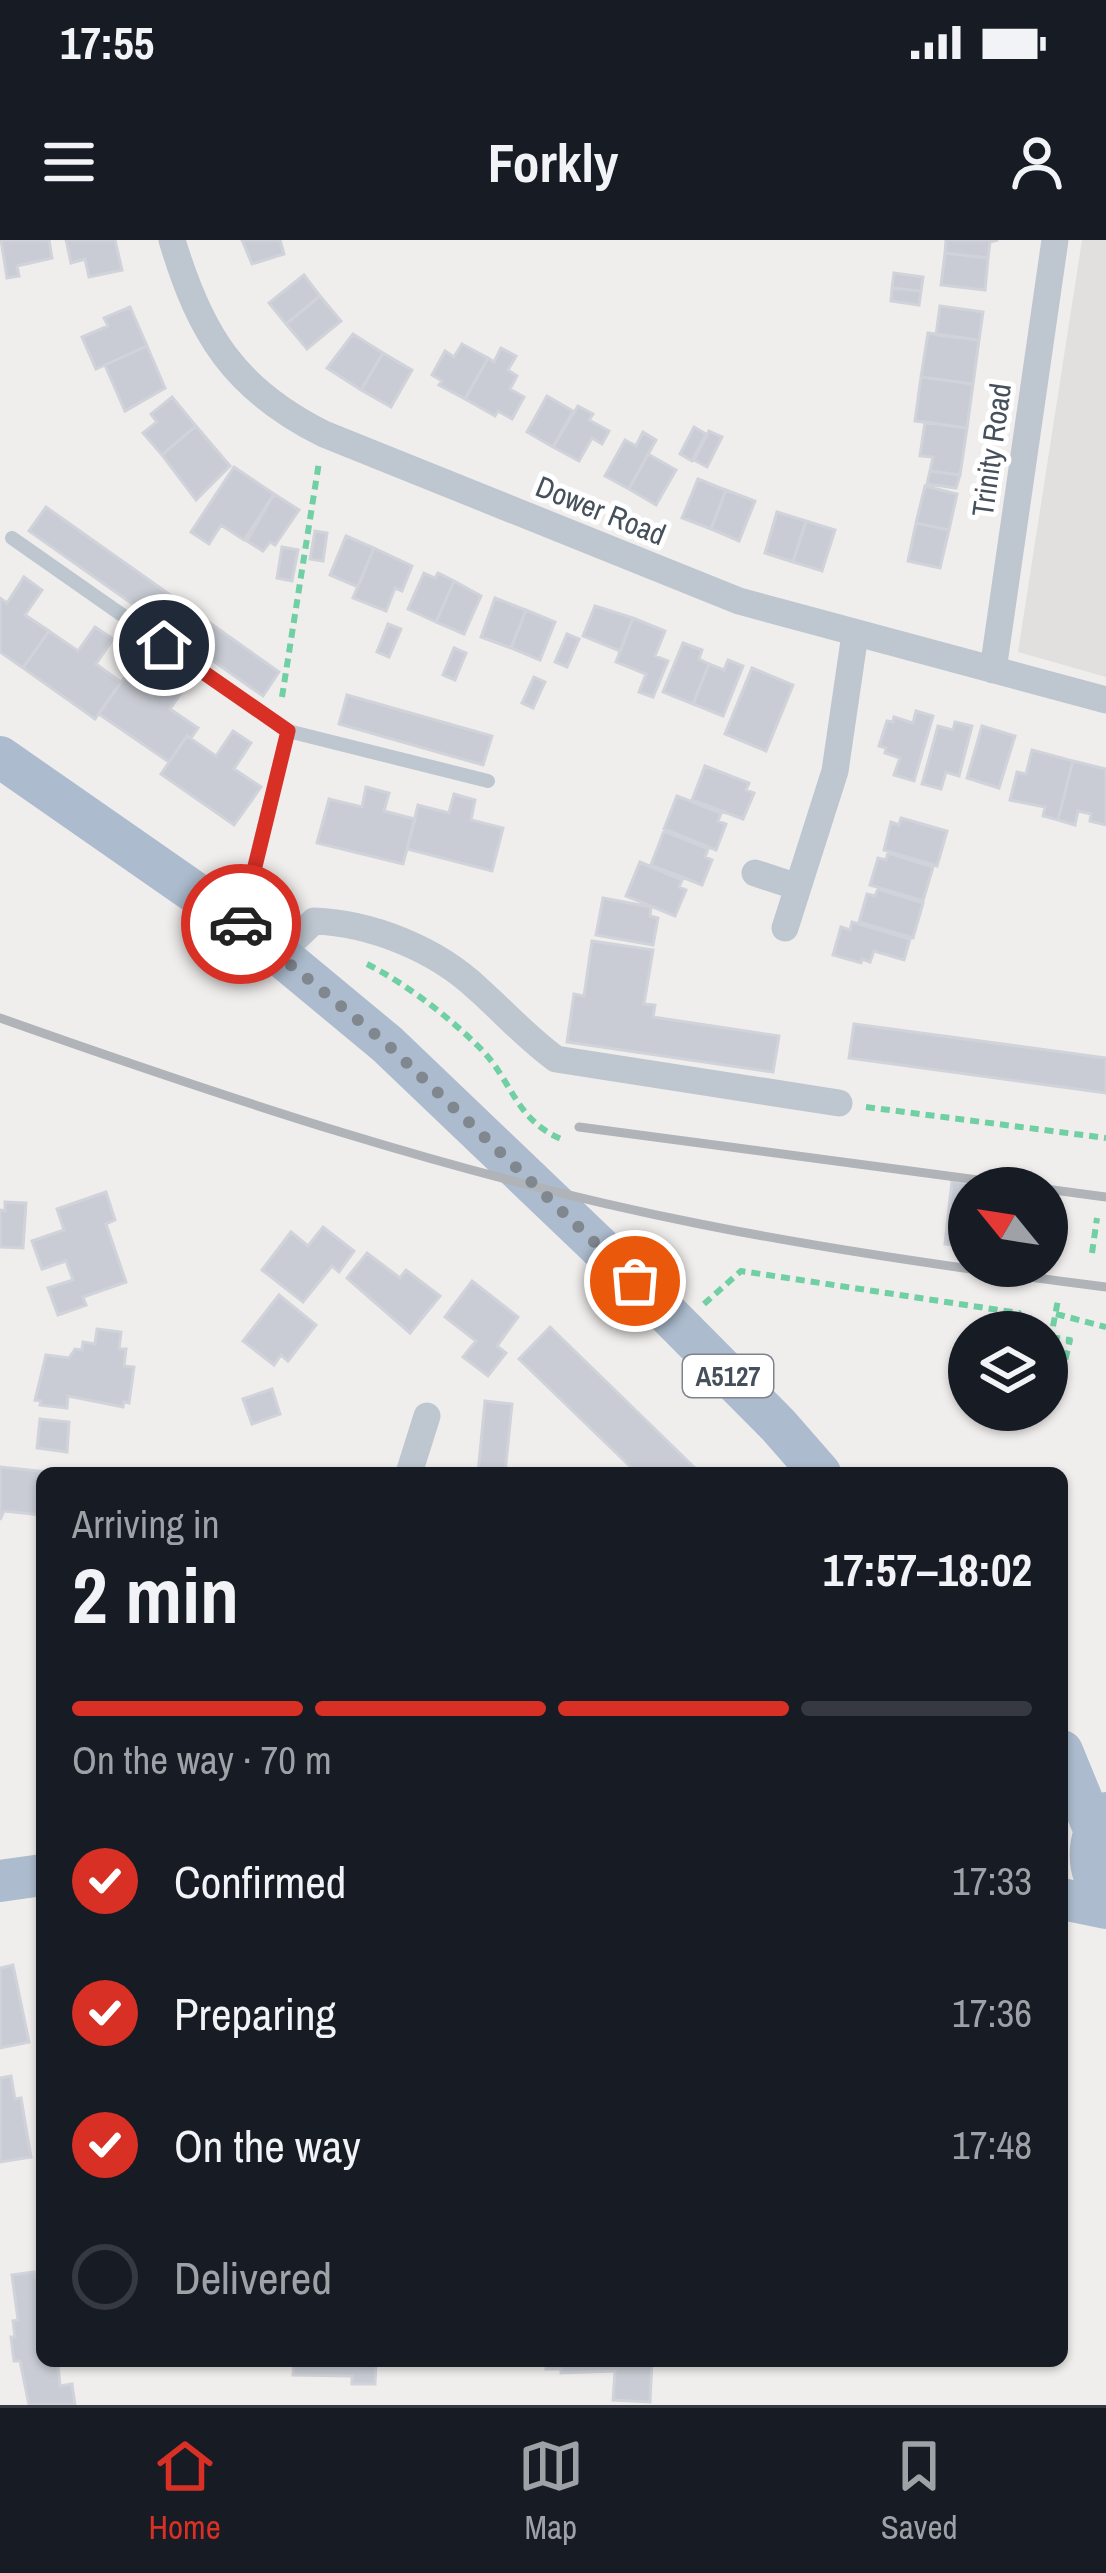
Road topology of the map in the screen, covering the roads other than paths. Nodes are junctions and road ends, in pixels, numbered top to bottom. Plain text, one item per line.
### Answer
1 (172, 240) edge
2 (1055, 240) edge
3 (12, 538) dead end
4 (855, 634) junction
5 (993, 670) junction
6 (1106, 700) edge
7 (283, 728) junction
8 (0, 757) edge
9 (488, 782) dead end
10 (755, 873) dead end
11 (798, 887) junction
12 (239, 923) junction
13 (785, 928) dead end
14 (279, 954) junction
15 (839, 1103) road end
16 (428, 1416) dead end
17 (411, 1467) edge
18 (815, 1467) edge
19 (1068, 1765) edge
20 (1092, 1831) edge
21 (36, 1876) edge
22 (0, 1881) edge
23 (1106, 1896) edge
24 (1068, 1900) edge
25 (1106, 1908) edge

1 - 4 street, Dower Road
2 - 5 street, Trinity Road
3 - 7 lane
4 - 5 street, Dower Road
4 - 11 street
5 - 6 street, Dower Road
7 - 9 lane
7 - 12 lane
8 - 12 main road, A5127
10 - 11 street
11 - 13 street
12 - 14 main road, A5127
14 - 15 street
14 - 18 main road, A5127
16 - 17 street
19 - 20 main road
20 - 23 main road
21 - 22 main road
24 - 25 main road

